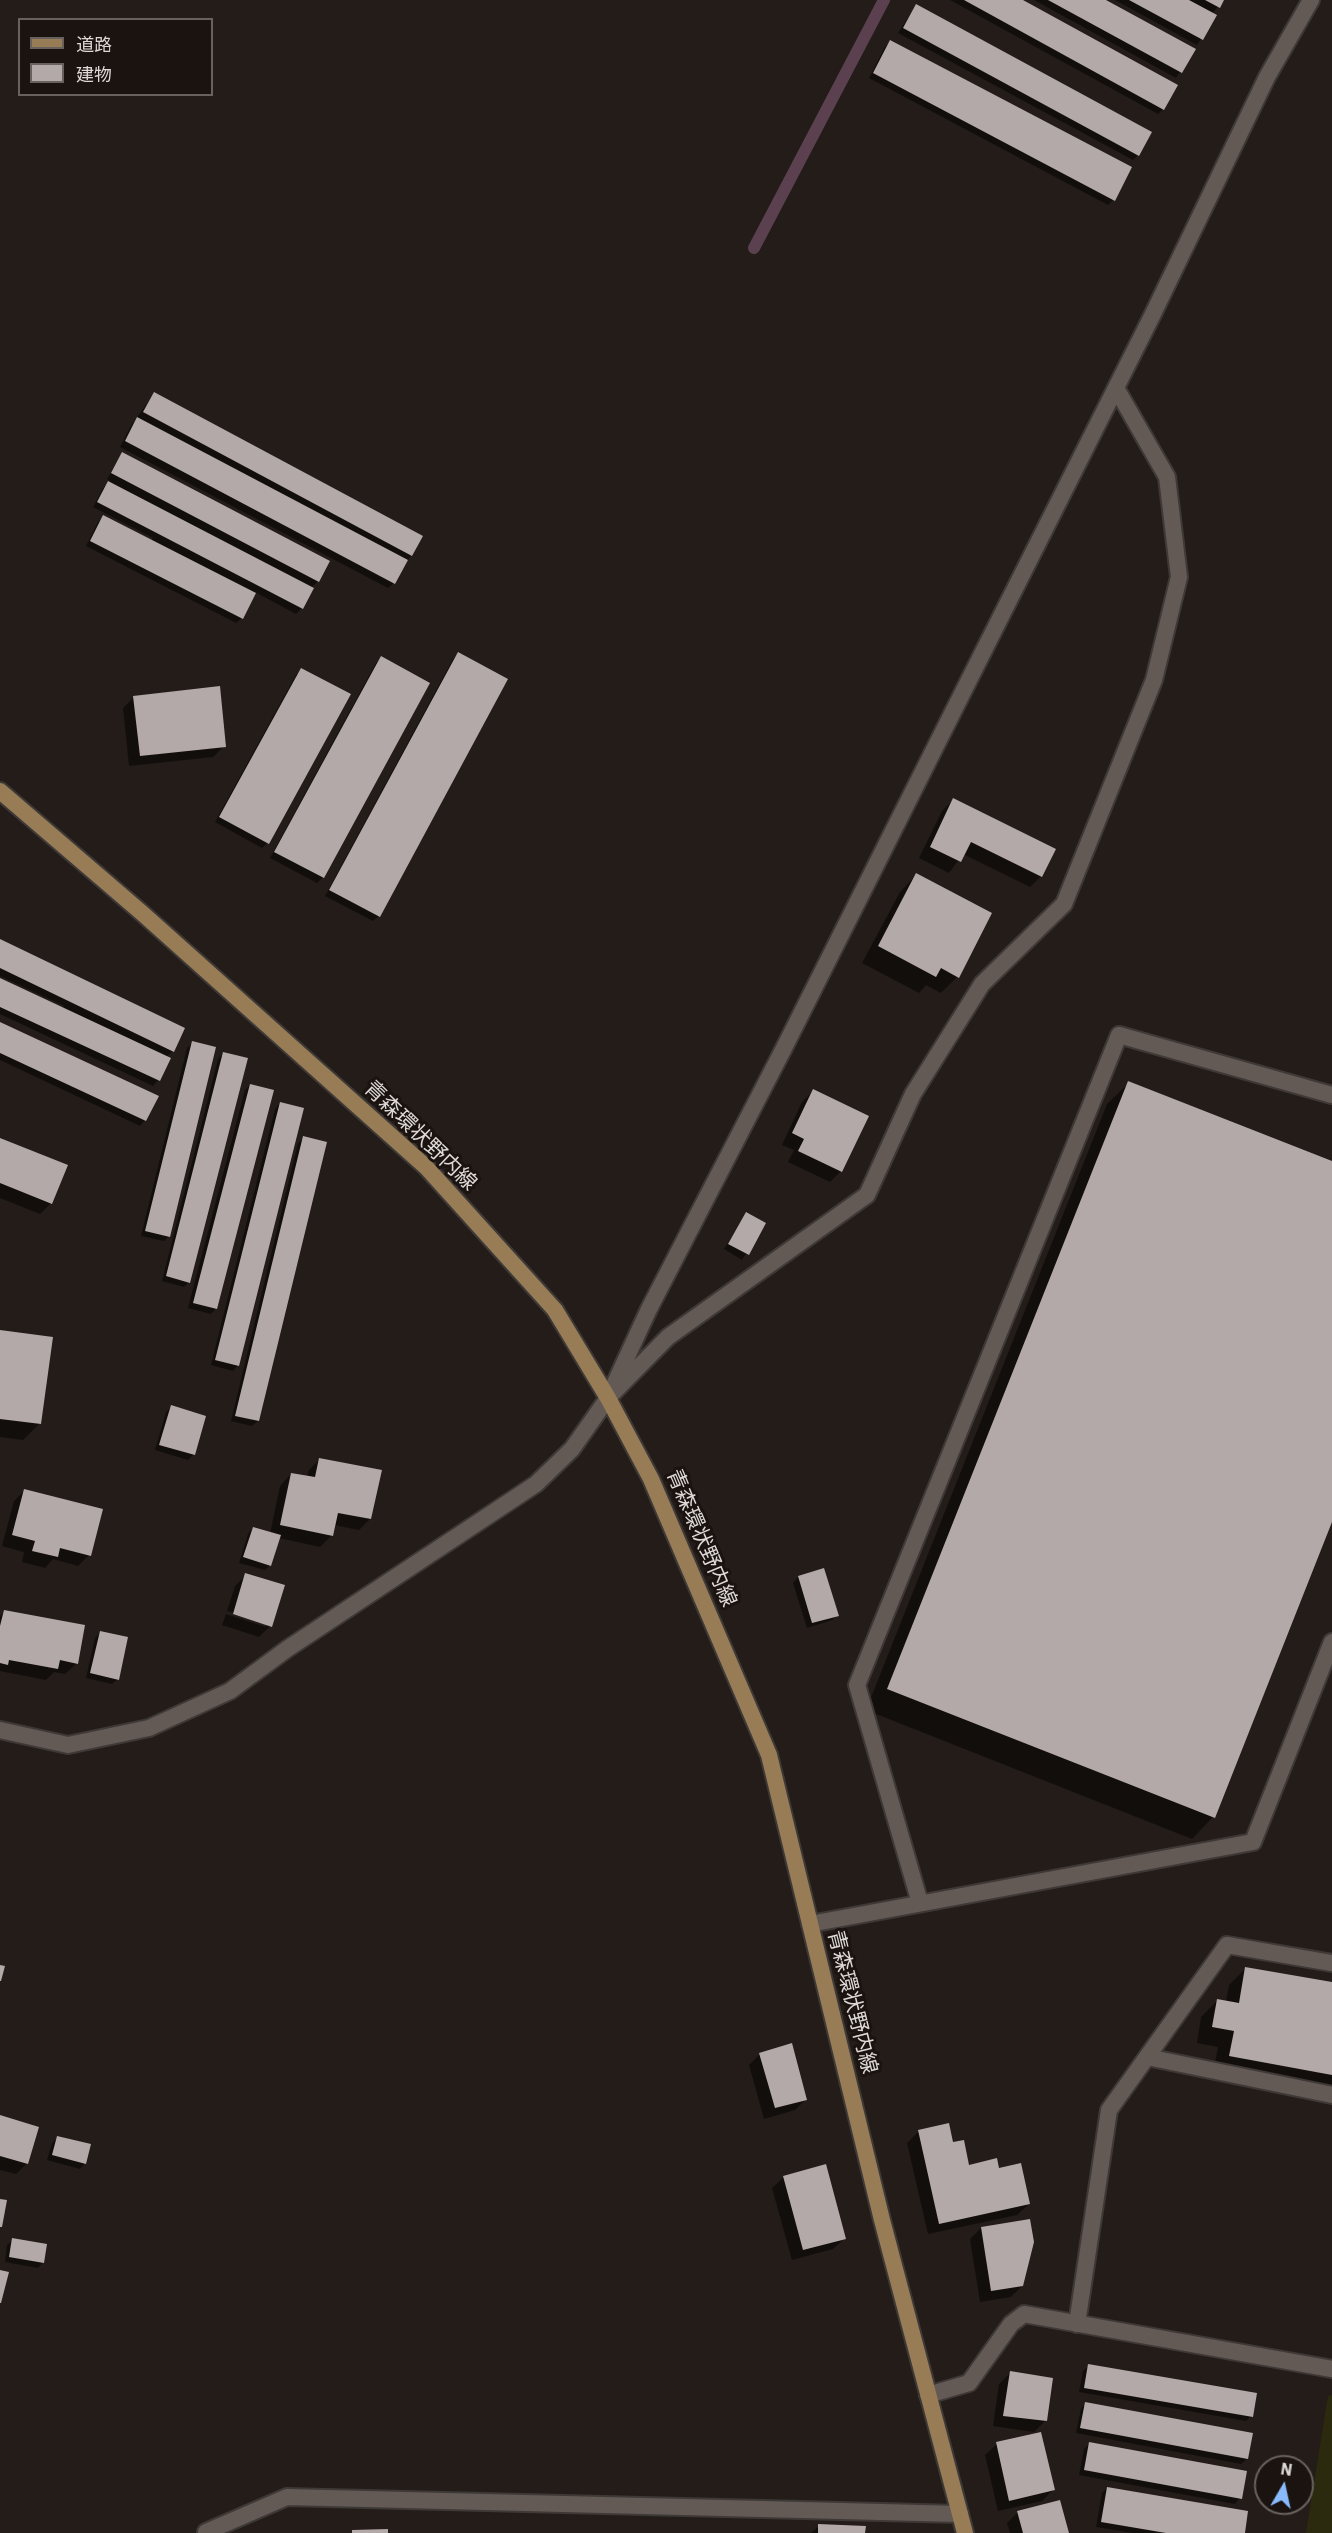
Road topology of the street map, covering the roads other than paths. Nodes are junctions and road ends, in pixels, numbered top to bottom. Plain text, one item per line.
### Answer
1 (1311, 0) edge
2 (1116, 388) junction
3 (0, 791) edge
4 (1332, 1095) edge
5 (608, 1398) junction
6 (1332, 1642) edge
7 (0, 1730) edge
8 (920, 1903) junction
9 (810, 1924) junction
10 (1332, 1964) edge
11 (1147, 2057) junction
12 (1332, 2095) edge
13 (1077, 2324) junction
14 (1332, 2370) edge
15 (928, 2395) junction
16 (960, 2514) junction
17 (206, 2532) edge
18 (965, 2533) edge

1 - 2 street
2 - 5 street
2 - 5 street
3 - 5 main road, 青森環状野内線
4 - 8 street
5 - 7 street
5 - 9 main road, 青森環状野内線
6 - 8 street
8 - 9 street
9 - 15 main road, 青森環状野内線
10 - 11 street
11 - 12 street
11 - 13 street
13 - 14 street
13 - 15 street
15 - 16 main road, 青森環状野内線
16 - 17 street
16 - 18 main road, 青森環状野内線

